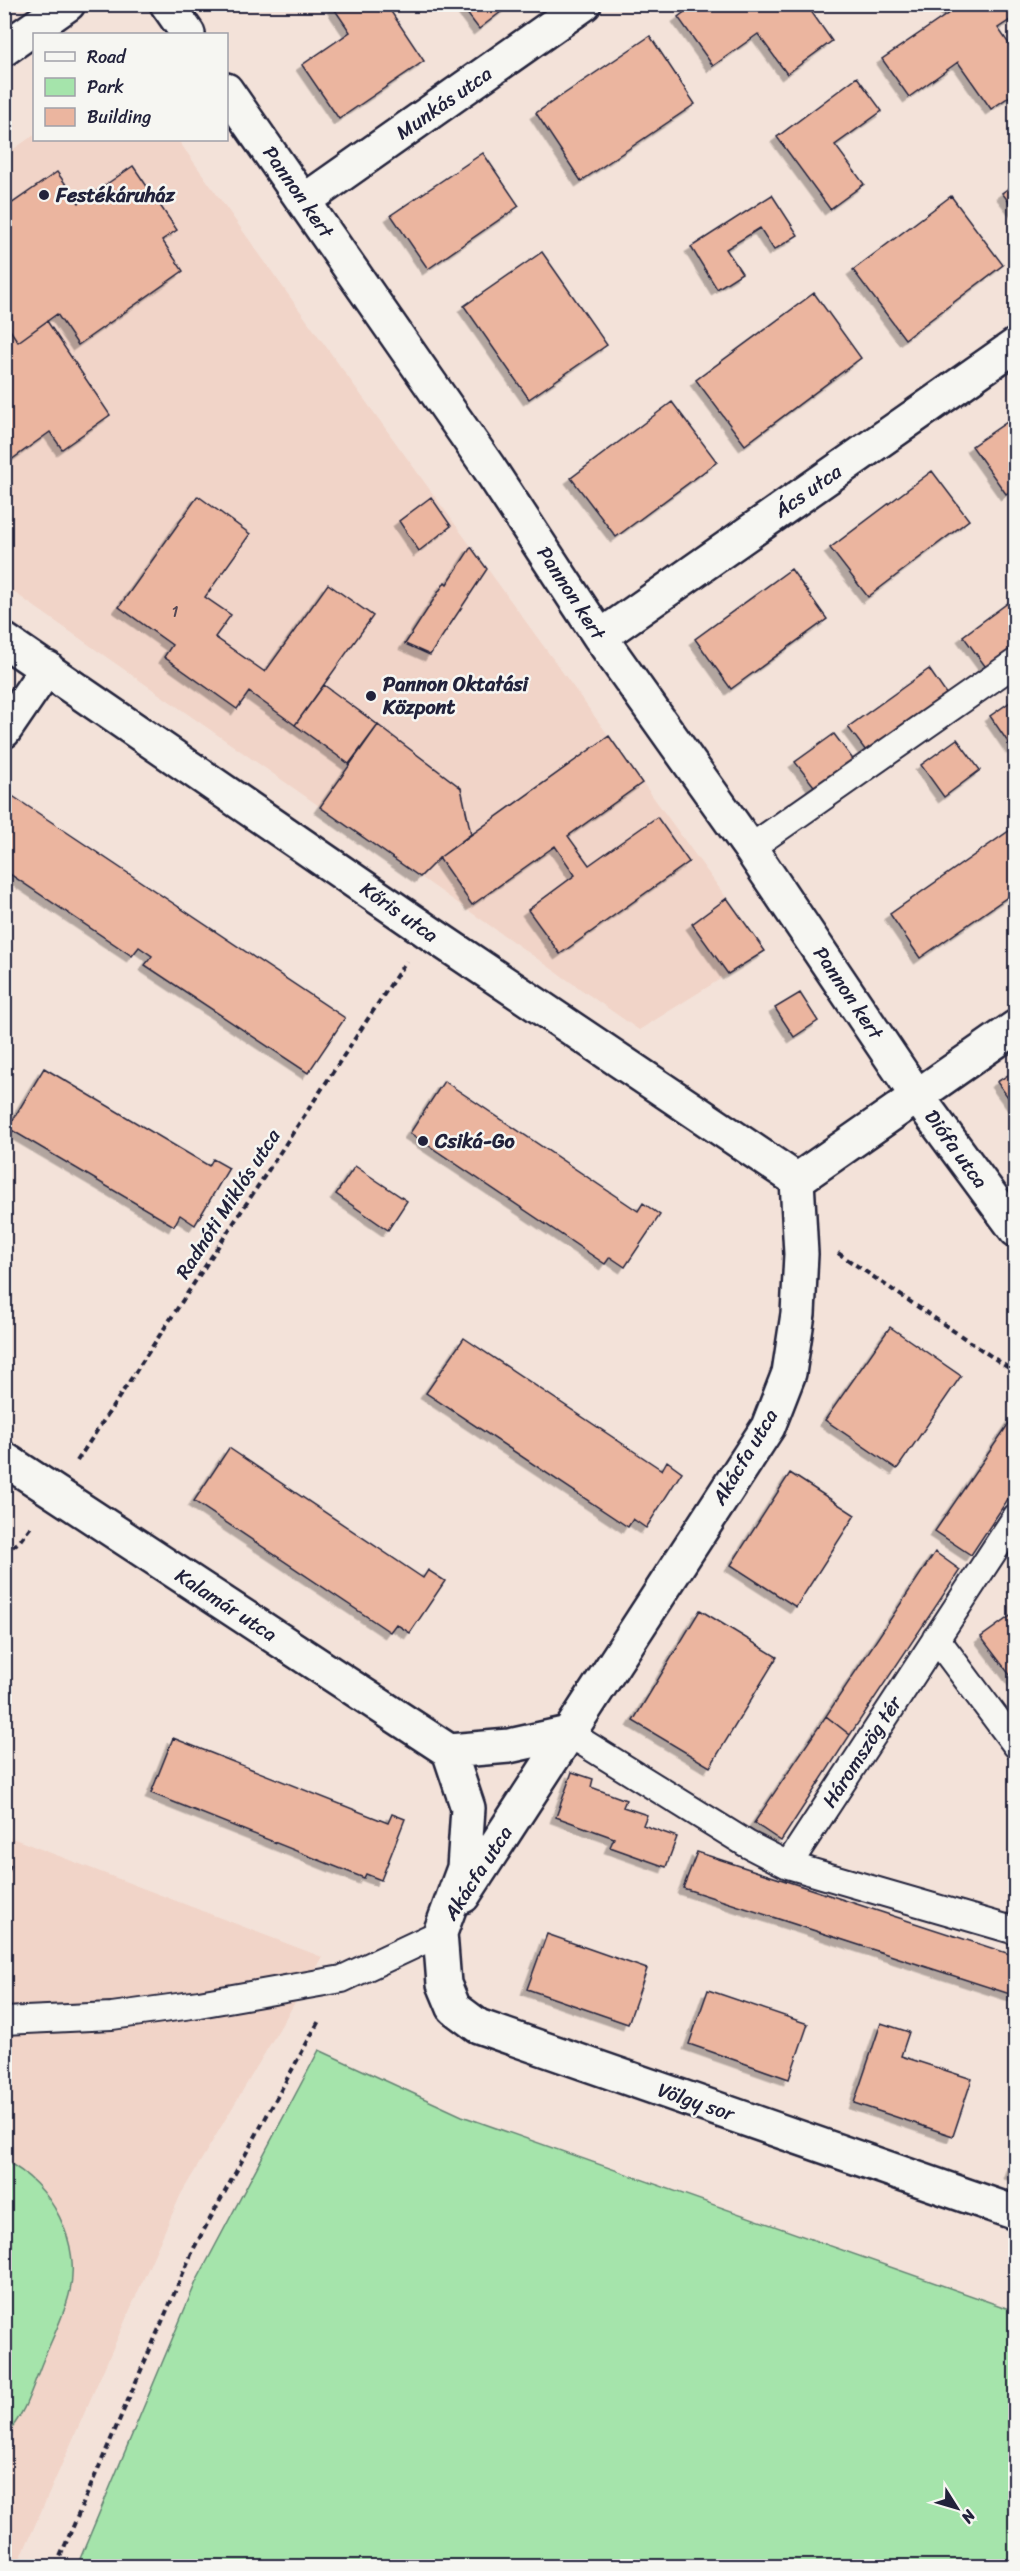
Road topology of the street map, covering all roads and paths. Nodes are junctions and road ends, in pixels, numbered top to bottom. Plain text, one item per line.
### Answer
1 (68, 4) edge
2 (167, 4) edge
3 (584, 4) edge
4 (187, 33) edge
5 (4, 49) edge
6 (228, 93) edge
7 (304, 201) junction
8 (1016, 345) edge
9 (600, 637) junction
10 (4, 640) edge
11 (1016, 662) edge
12 (46, 668) junction
13 (4, 731) edge
14 (750, 848) junction
15 (426, 931) junction
16 (1016, 1027) edge
17 (917, 1096) junction
18 (797, 1180) junction
19 (1016, 1230) edge
20 (889, 1287) dead end
21 (1016, 1373) edge
22 (4, 1459) edge
23 (55, 1494) junction
24 (1016, 1517) edge
25 (936, 1638) junction
26 (568, 1733) junction
27 (1016, 1745) edge
28 (449, 1750) junction
29 (788, 1865) junction
30 (1016, 1931) edge
31 (440, 1933) junction
32 (342, 1979) junction
33 (4, 2021) edge
34 (1016, 2213) edge
35 (56, 2566) edge

1 - 5 street
2 - 4 street
3 - 7 street, Munkás utca
6 - 7 street, Pannon kert
7 - 9 street, Pannon kert
8 - 9 street, Ács utca
9 - 14 street, Pannon kert
10 - 12 street, Kőris utca
11 - 14 lane
12 - 13 street
12 - 15 street, Kőris utca
14 - 17 street, Pannon kert
15 - 18 street, Kőris utca
15 - 23 path, Radnóti Miklós utca
16 - 17 street
17 - 18 street
17 - 19 street, Diófa utca
18 - 26 street, Akácfa utca
20 - 21 path
22 - 23 street, Kalamár utca
23 - 28 street, Kalamár utca
24 - 25 lane, Háromszög tér
25 - 27 lane
25 - 29 lane, Háromszög tér
26 - 28 street
26 - 29 lane
26 - 31 street, Akácfa utca
28 - 31 street, Akácfa utca
29 - 30 lane
31 - 32 lane
31 - 34 street, Völgy sor
32 - 33 lane
32 - 35 path

